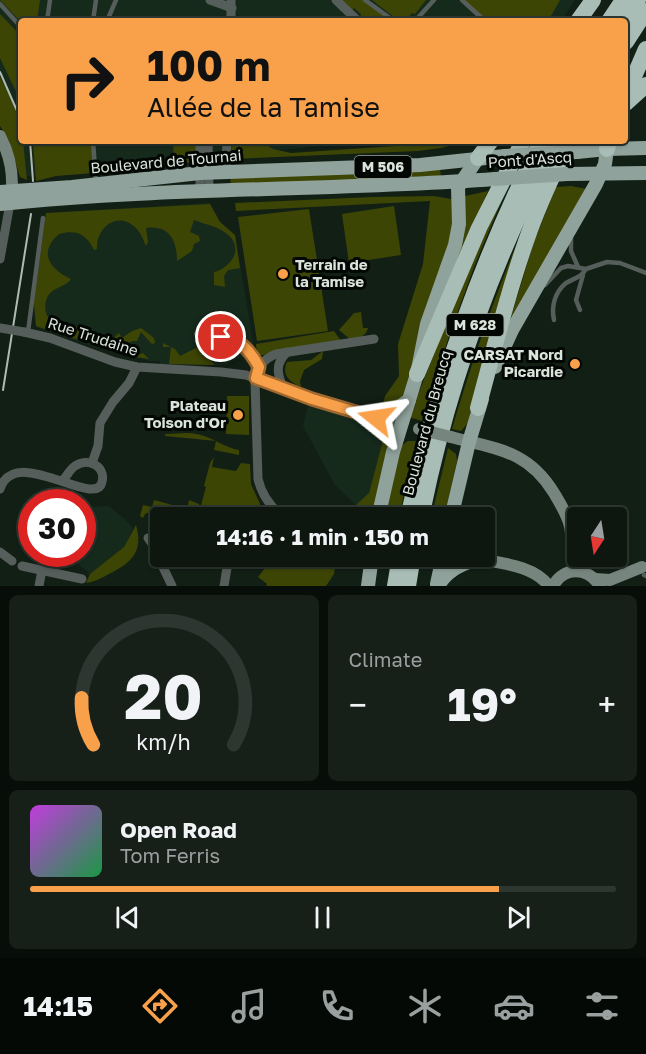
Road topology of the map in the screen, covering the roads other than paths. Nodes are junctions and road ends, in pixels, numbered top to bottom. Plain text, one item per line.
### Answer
1 (50, 0) edge
2 (96, 0) edge
3 (116, 0) edge
4 (210, 0) edge
5 (336, 0) edge
6 (365, 0) edge
7 (434, 0) edge
8 (462, 0) edge
9 (593, 0) edge
10 (606, 0) edge
11 (623, 0) edge
12 (638, 0) edge
13 (0, 4) edge
14 (230, 5) edge
15 (646, 11) edge
16 (47, 18) edge
17 (93, 18) edge
18 (108, 18) edge
19 (355, 18) edge
20 (390, 18) edge
21 (419, 18) edge
22 (482, 18) edge
23 (580, 18) edge
24 (594, 18) edge
25 (611, 18) edge
26 (626, 18) edge
27 (18, 24) edge
28 (628, 39) edge
29 (646, 49) edge
30 (639, 90) edge
31 (628, 101) edge
32 (1, 139) edge
33 (93, 144) edge
34 (200, 144) edge
35 (208, 144) edge
36 (227, 144) edge
37 (489, 144) edge
38 (522, 144) edge
39 (540, 144) edge
40 (554, 144) edge
41 (608, 145) edge
42 (573, 147) edge
43 (646, 148) edge
44 (478, 158) junction
45 (226, 165) dead end
46 (205, 173) junction
47 (646, 173) edge
48 (601, 174) junction
49 (461, 181) junction
50 (96, 184) junction
51 (205, 191) junction
52 (5, 197) edge
53 (44, 218) dead end
54 (575, 223) junction
55 (0, 259) edge
56 (578, 267) junction
57 (586, 269) junction
58 (646, 273) edge
59 (583, 275) junction
60 (532, 297) junction
61 (580, 310) dead end
62 (554, 320) dead end
63 (0, 328) edge
64 (26, 332) junction
65 (196, 334) dead end
66 (374, 339) dead end
67 (210, 344) junction
68 (241, 344) junction
69 (288, 352) junction
70 (137, 367) junction
71 (259, 367) junction
72 (417, 374) junction
73 (256, 378) junction
74 (257, 388) junction
75 (283, 388) junction
76 (409, 400) junction
77 (478, 408) junction
78 (380, 418) junction
79 (401, 424) junction
80 (469, 442) junction
81 (92, 463) junction
82 (63, 480) junction
83 (0, 489) edge
84 (272, 507) edge
85 (381, 507) edge
86 (411, 507) edge
87 (424, 507) edge
88 (454, 507) edge
89 (148, 538) dead end
90 (150, 541) edge
91 (0, 552) edge
92 (12, 561) dead end
93 (495, 563) edge
94 (27, 567) edge
95 (163, 567) edge
96 (227, 567) edge
97 (371, 567) edge
98 (398, 567) edge
99 (411, 567) edge
100 (441, 567) edge
101 (457, 567) edge
102 (42, 570) junction
103 (580, 571) junction
104 (645, 571) edge
105 (82, 579) dead end
106 (598, 583) edge
107 (39, 586) edge
108 (172, 586) edge
109 (224, 586) edge
110 (368, 586) edge
111 (395, 586) edge
112 (408, 586) edge
113 (438, 586) edge
114 (551, 586) edge
115 (615, 586) edge

1 - 16 lane
2 - 17 lane
3 - 18 lane
4 - 14 street
5 - 19 street
6 - 20 lane
7 - 21 lane
8 - 22 lane
9 - 23 highway
10 - 24 highway
11 - 25 highway
12 - 26 highway
13 - 27 lane
15 - 28 highway
29 - 30 highway
30 - 31 highway
32 - 52 street
33 - 50 lane
34 - 46 street
35 - 46 street
36 - 45 street
37 - 44 highway
38 - 72 highway, M 628
39 - 86 highway, Boulevard du Breucq / M 628
40 - 87 highway, Boulevard du Breucq / M 628
41 - 42 main road, Pont d'Ascq / M 506
41 - 43 main road, M 506
41 - 48 main road
42 - 44 main road, Pont d'Ascq / M 506, bridge
42 - 77 highway, M 628
44 - 46 main road, Boulevard de Tournai / M 506
44 - 49 main road
46 - 50 main road, Boulevard de Tournai / M 506
46 - 51 street
47 - 48 main road, M 506
48 - 49 main road, Pont d'Ascq / M 506, bridge
48 - 54 main road
49 - 51 main road, Boulevard de Tournai / M 506
49 - 72 main road
50 - 52 main road, Boulevard de Tournai / M 506
51 - 52 main road, Boulevard de Tournai / M 506
52 - 55 street
53 - 64 lane
54 - 56 lane
54 - 60 main road
56 - 57 lane
56 - 60 lane
57 - 58 lane
57 - 59 lane
59 - 61 lane
59 - 62 lane
60 - 77 main road
63 - 64 street, Rue Trudaine, bridge
64 - 70 street, Rue Trudaine
65 - 67 lane
66 - 69 street
67 - 68 lane
67 - 68 lane
68 - 71 lane
69 - 71 street
69 - 75 street
70 - 73 street, Rue Trudaine
70 - 81 street
71 - 73 street
72 - 76 main road, M 628
73 - 74 street
73 - 75 street, Rue Trudaine
74 - 75 street, Rue Trudaine
74 - 84 street
75 - 78 street, Rue Trudaine
76 - 78 main road
76 - 79 main road, M 628
77 - 80 main road, M 628
78 - 79 street, Rue Trudaine
79 - 80 street, bridge
79 - 85 main road
80 - 88 main road, M 628
80 - 103 street
81 - 82 street
81 - 82 street
82 - 83 street
89 - 90 street
91 - 92 street
93 - 114 street
94 - 102 street
95 - 108 street
96 - 109 street
97 - 110 main road
98 - 111 highway
99 - 112 highway
100 - 113 main road
101 - 113 main road
102 - 105 street
102 - 107 street
103 - 106 street
103 - 114 street
104 - 106 street
104 - 115 street

